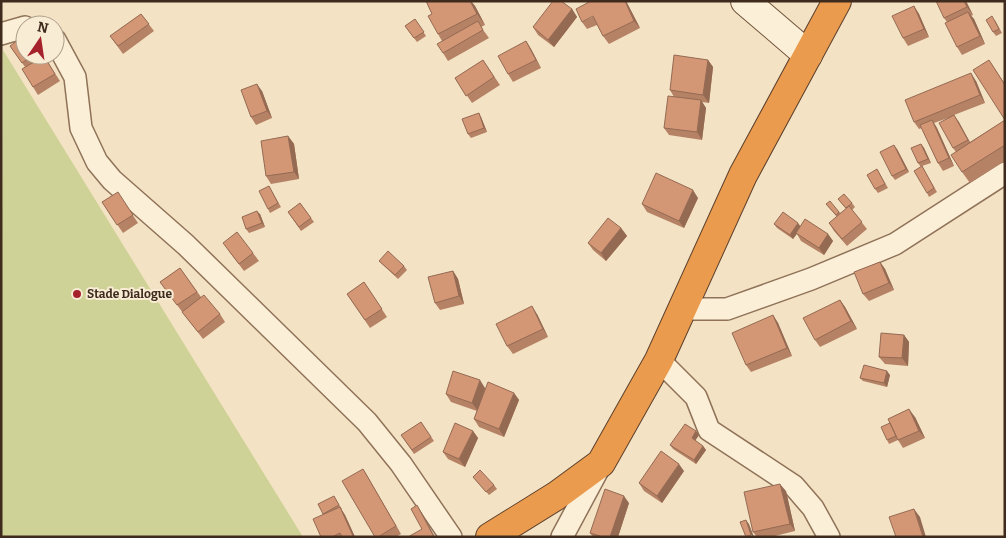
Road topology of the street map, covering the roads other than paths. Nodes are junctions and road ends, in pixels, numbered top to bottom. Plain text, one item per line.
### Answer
1 (744, 1) edge
2 (837, 1) edge
3 (15, 30) edge
4 (1, 34) edge
5 (808, 54) junction
6 (65, 58) edge
7 (1005, 173) edge
8 (682, 309) junction
9 (659, 360) junction
10 (601, 463) junction
11 (451, 537) edge
12 (490, 537) edge
13 (562, 537) edge
14 (829, 537) edge

1 - 5 main road
2 - 5 highway
3 - 4 street
5 - 8 highway
6 - 11 street
7 - 8 street
8 - 9 highway
9 - 10 highway
9 - 14 street
10 - 12 highway
10 - 13 street

